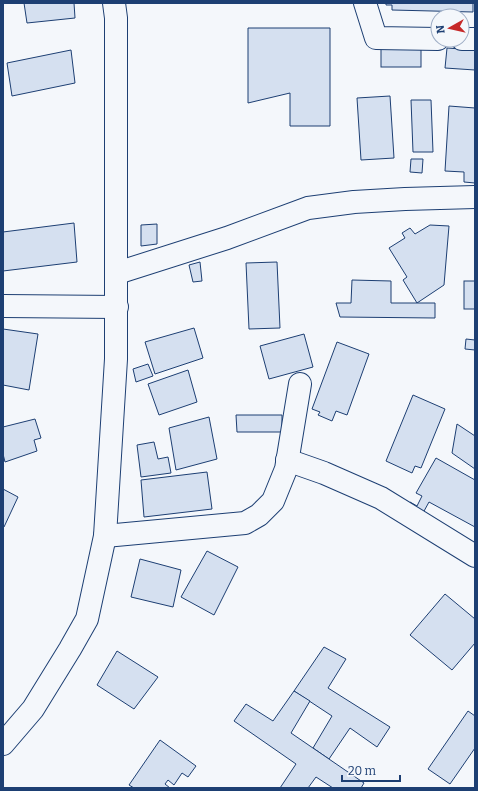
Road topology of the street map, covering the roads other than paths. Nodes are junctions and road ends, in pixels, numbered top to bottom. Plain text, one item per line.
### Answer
1 (114, 3) edge
2 (365, 3) edge
3 (430, 39) edge
4 (475, 197) edge
5 (117, 273) junction
6 (3, 306) edge
7 (117, 307) junction
8 (300, 384) dead end
9 (287, 460) junction
10 (106, 536) junction
11 (475, 556) edge
12 (3, 744) edge

1 - 5 street
2 - 3 street
4 - 5 street
5 - 7 street
6 - 7 street
7 - 10 street
8 - 9 street
9 - 10 street
9 - 11 street
10 - 12 street

